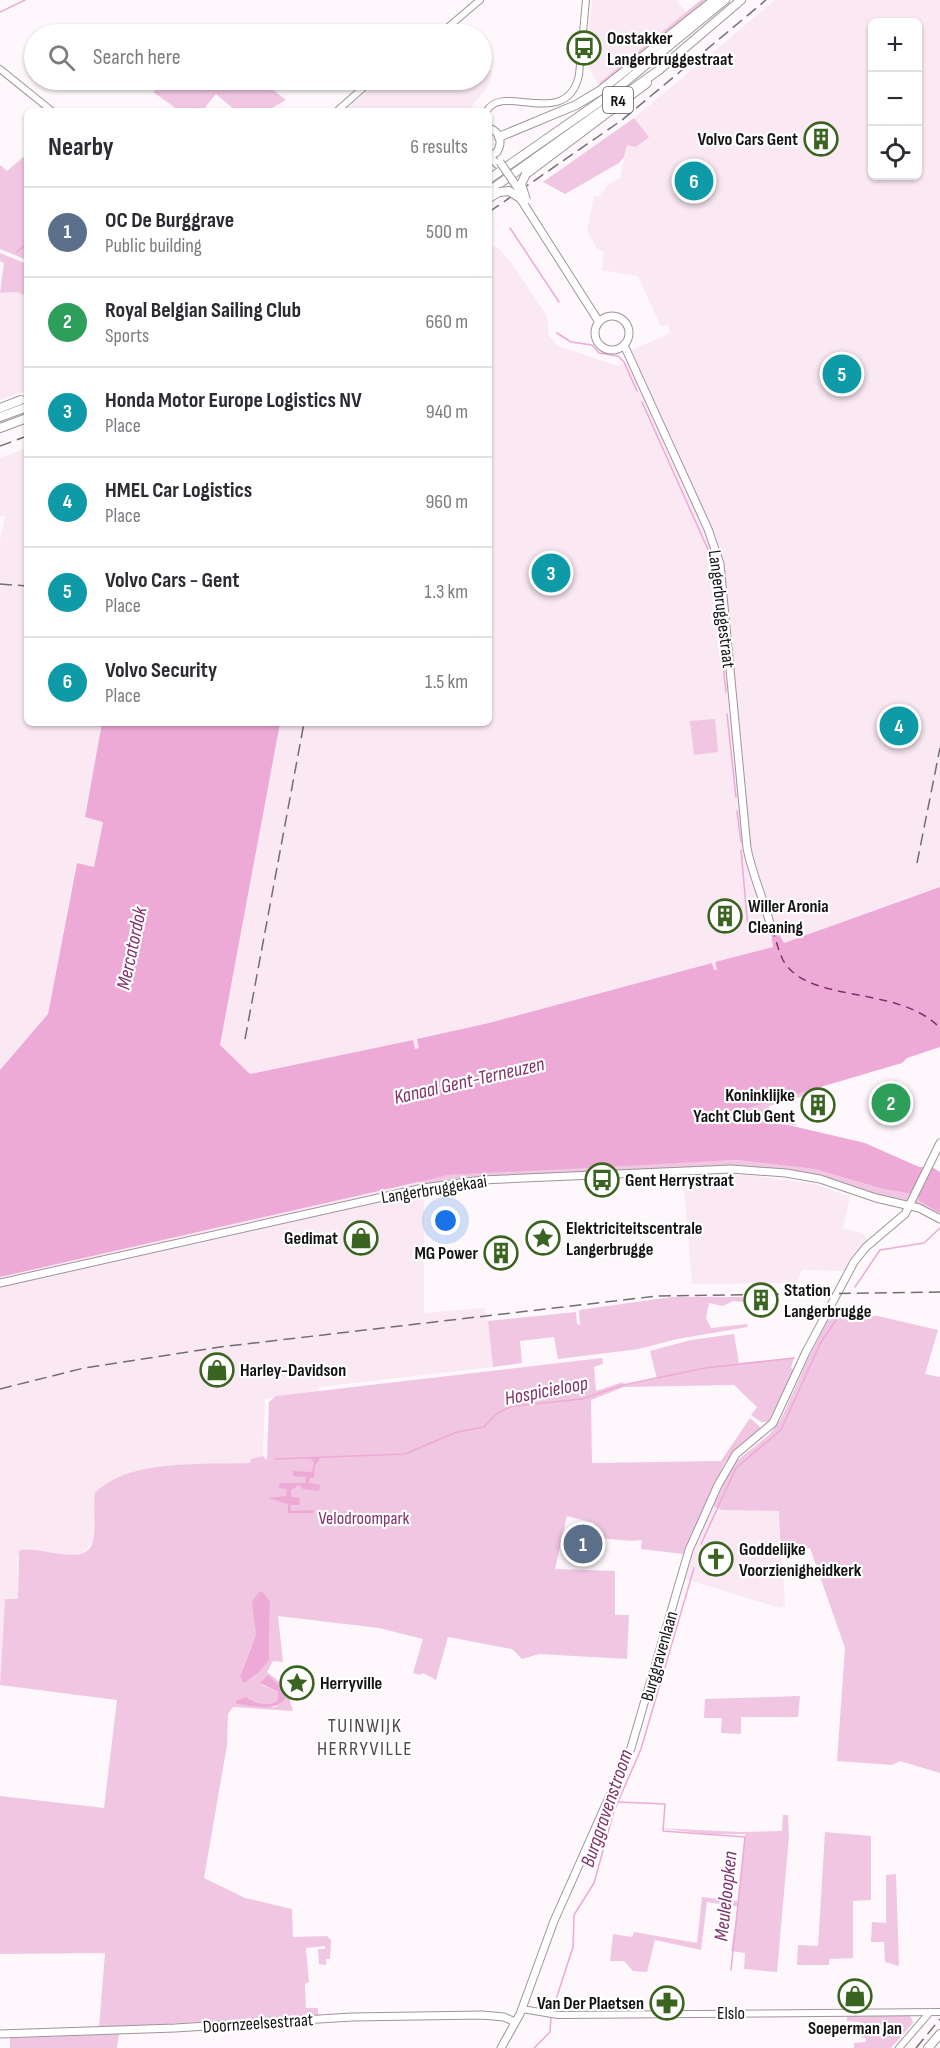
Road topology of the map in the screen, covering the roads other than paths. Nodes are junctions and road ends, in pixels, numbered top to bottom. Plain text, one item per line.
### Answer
1 (480, 0) edge
2 (586, 0) edge
3 (717, 0) edge
4 (725, 0) edge
5 (741, 0) edge
6 (452, 24) edge
7 (0, 69) edge
8 (659, 70) junction
9 (24, 88) edge
10 (26, 90) edge
11 (361, 90) edge
12 (48, 108) edge
13 (340, 108) edge
14 (488, 108) edge
15 (492, 131) edge
16 (499, 137) junction
17 (492, 156) edge
18 (492, 171) edge
19 (492, 177) edge
20 (492, 189) edge
21 (492, 196) edge
22 (524, 201) junction
23 (602, 319) junction
24 (624, 345) junction
25 (615, 350) junction
26 (634, 367) junction
27 (24, 404) edge
28 (24, 405) edge
29 (0, 410) edge
30 (0, 417) edge
31 (24, 419) edge
32 (0, 428) edge
33 (771, 927) dead end
34 (940, 1143) edge
35 (908, 1206) junction
36 (940, 1219) edge
37 (0, 1283) edge
38 (522, 2009) junction
39 (930, 2012) junction
40 (940, 2012) edge
41 (515, 2022) junction
42 (0, 2034) edge
43 (940, 2034) edge
44 (501, 2048) edge
45 (899, 2048) edge
46 (928, 2048) edge

1 - 6 street
2 - 14 street
3 - 16 highway
3 - 18 highway, R4
4 - 19 highway, R4
5 - 8 highway, R4
7 - 9 street
8 - 20 highway, R4
8 - 22 highway, bridge
10 - 12 street
11 - 13 street
15 - 16 main road
16 - 17 main road, Langerbruggestraat
17 - 22 main road, Langerbruggestraat, bridge
21 - 22 highway, bridge
22 - 23 main road, Langerbruggestraat
23 - 24 main road, Langerbruggestraat
23 - 25 main road, Langerbruggestraat
24 - 25 main road
24 - 26 main road, Langerbruggestraat
25 - 26 main road, Langerbruggestraat
26 - 33 main road, Langerbruggestraat
27 - 29 highway
28 - 30 highway
31 - 32 highway
34 - 35 main road, Burggravenlaan
35 - 36 main road, Langerbruggekaai
35 - 37 main road, Langerbruggekaai
35 - 38 main road, Burggravenlaan
38 - 39 street, Elslo
38 - 41 main road, Burggravenlaan
39 - 40 street, Elslo
39 - 45 street
41 - 42 main road, Doornzeelsestraat
41 - 44 main road, Burggravenlaan
43 - 46 highway

